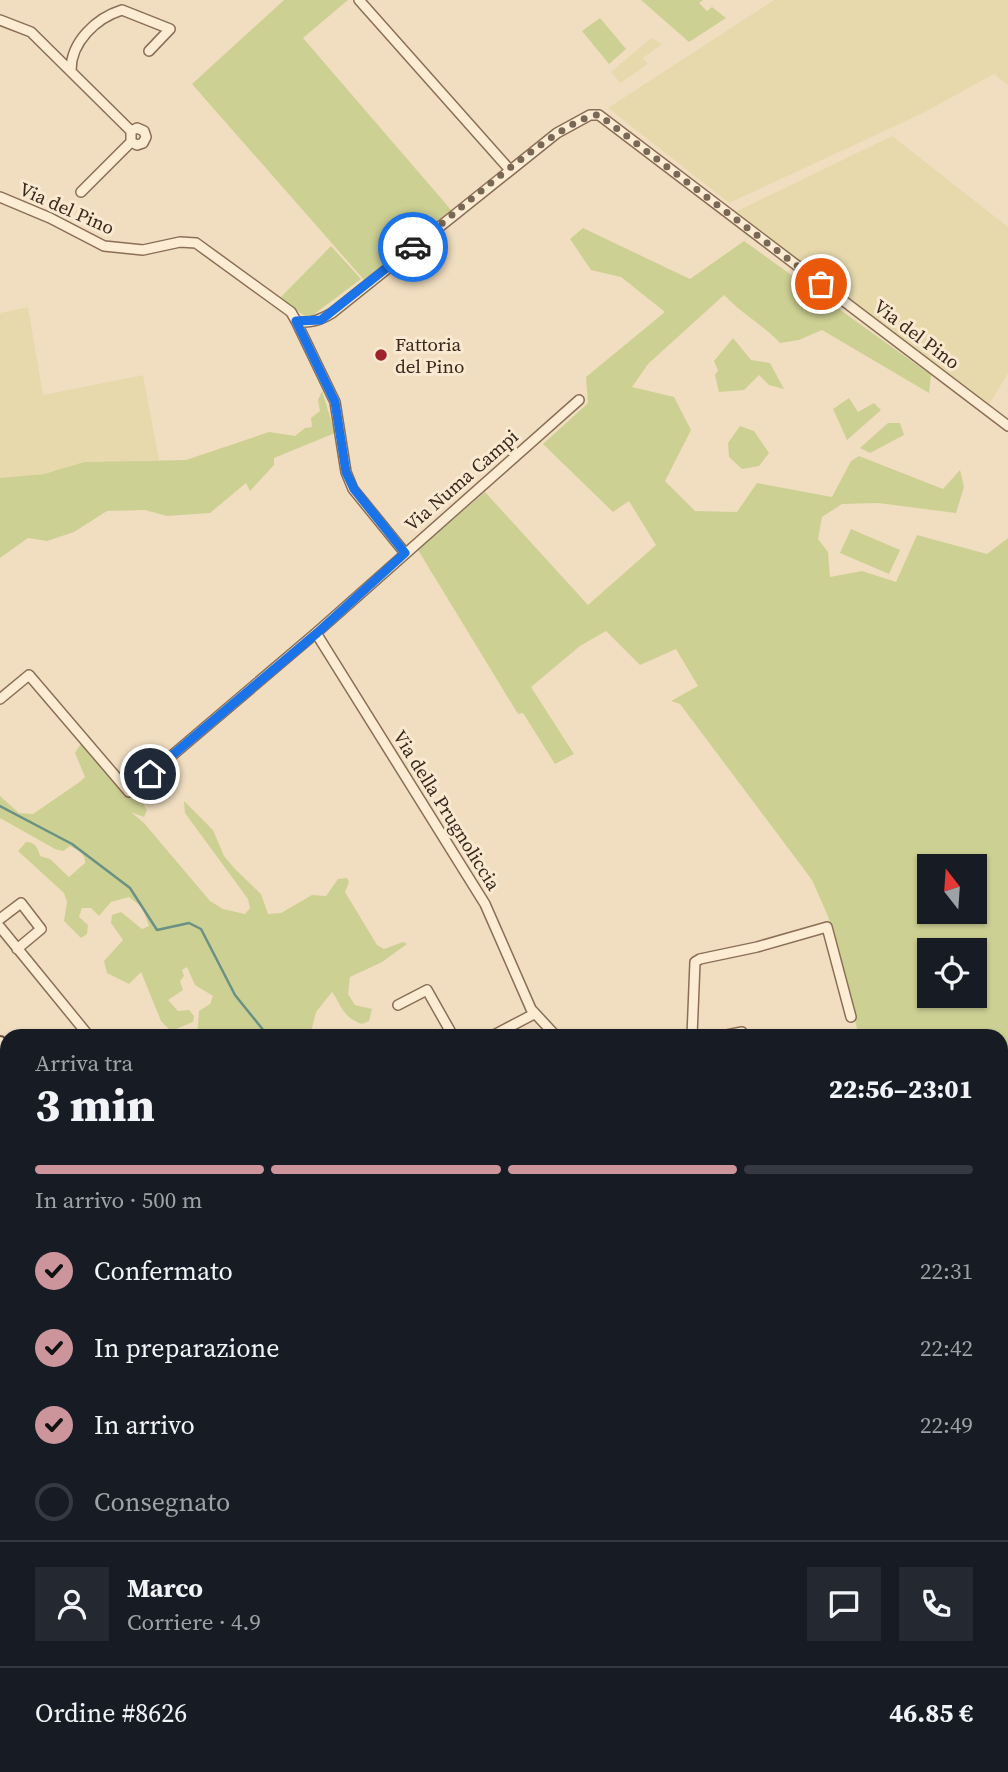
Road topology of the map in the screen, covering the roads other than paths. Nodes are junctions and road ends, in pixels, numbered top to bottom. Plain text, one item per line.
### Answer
1 (359, 0) edge
2 (0, 20) edge
3 (74, 51) junction
4 (149, 51) dead end
5 (53, 52) junction
6 (71, 70) junction
7 (131, 131) junction
8 (131, 142) junction
9 (510, 170) junction
10 (81, 192) dead end
11 (0, 197) edge
12 (296, 321) junction
13 (579, 400) dead end
14 (1008, 426) edge
15 (405, 553) junction
16 (317, 633) junction
17 (0, 699) edge
18 (0, 919) edge
19 (0, 927) edge
20 (17, 948) junction
21 (398, 1005) dead end
22 (534, 1014) junction
23 (851, 1017) dead end
24 (83, 1029) edge
25 (449, 1029) edge
26 (505, 1029) edge
27 (549, 1029) edge
28 (692, 1029) edge

1 - 9 street
2 - 5 street
3 - 4 street
3 - 5 street
3 - 6 street
5 - 6 street
6 - 7 street
7 - 8 street
7 - 8 street
8 - 10 street
9 - 12 street, Via del Pino
9 - 14 street, Via del Pino
11 - 12 street, Via del Pino
12 - 15 street
13 - 15 street, Via Numa Campi
15 - 16 street, Via Numa Campi
16 - 17 street, Via Numa Campi
16 - 22 street, Via della Prugnoliccia
18 - 20 street
19 - 20 street
20 - 24 street
21 - 25 street
22 - 26 street
22 - 27 street, Via della Prugnoliccia
23 - 28 street

